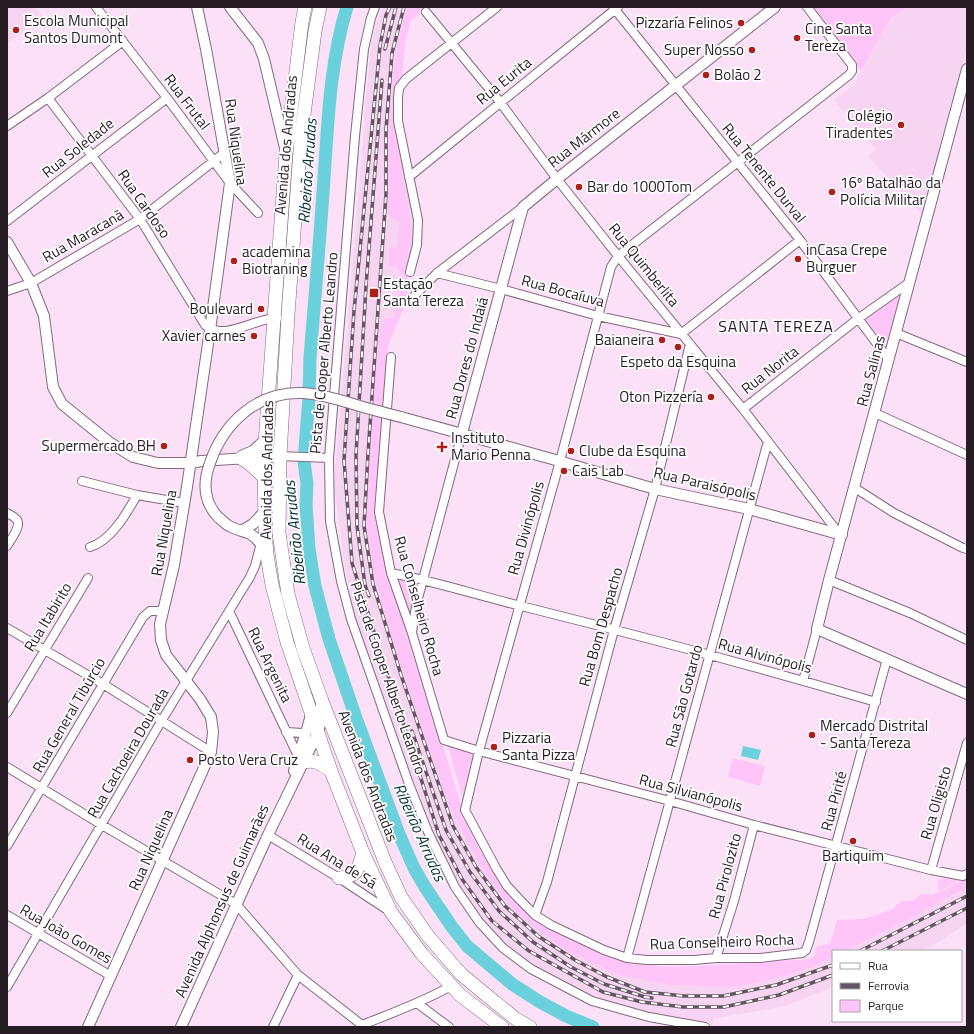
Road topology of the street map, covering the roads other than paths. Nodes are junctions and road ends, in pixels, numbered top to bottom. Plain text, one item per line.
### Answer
1 (96, 7) edge
2 (197, 7) edge
3 (230, 7) edge
4 (305, 7) edge
5 (320, 7) edge
6 (375, 7) edge
7 (497, 7) edge
8 (774, 7) edge
9 (807, 7) edge
10 (616, 8) edge
11 (426, 12) dead end
12 (123, 41) junction
13 (452, 43) junction
14 (967, 69) edge
15 (676, 86) junction
16 (48, 98) junction
17 (167, 98) junction
18 (500, 102) junction
19 (7, 126) edge
20 (224, 153) junction
21 (286, 154) junction
22 (92, 155) junction
23 (214, 160) junction
24 (737, 162) junction
25 (408, 177) junction
26 (558, 179) junction
27 (230, 183) junction
28 (523, 207) junction
29 (258, 213) dead end
30 (140, 219) junction
31 (7, 221) edge
32 (800, 240) junction
33 (7, 242) edge
34 (618, 256) junction
35 (410, 272) dead end
36 (437, 273) junction
37 (910, 282) junction
38 (30, 283) junction
39 (501, 289) junction
40 (7, 291) edge
41 (415, 295) dead end
42 (598, 316) junction
43 (274, 318) junction
44 (288, 318) junction
45 (858, 318) junction
46 (210, 330) junction
47 (896, 333) junction
48 (681, 334) junction
49 (690, 344) junction
50 (390, 357) dead end
51 (889, 360) junction
52 (967, 362) edge
53 (743, 409) junction
54 (875, 413) junction
55 (462, 433) junction
56 (266, 439) junction
57 (768, 441) junction
58 (967, 455) edge
59 (280, 456) junction
60 (264, 457) junction
61 (238, 458) junction
62 (329, 458) junction
63 (560, 461) junction
64 (191, 463) junction
65 (264, 477) junction
66 (82, 481) dead end
67 (855, 488) junction
68 (655, 489) junction
69 (137, 495) junction
70 (184, 503) junction
71 (749, 509) junction
72 (265, 511) junction
73 (7, 513) edge
74 (265, 529) junction
75 (243, 530) junction
76 (841, 535) junction
77 (260, 543) junction
78 (7, 546) edge
79 (90, 547) dead end
80 (967, 548) edge
81 (267, 555) junction
82 (391, 573) junction
83 (88, 578) dead end
84 (423, 579) junction
85 (829, 580) junction
86 (519, 606) junction
87 (163, 611) junction
88 (229, 611) junction
89 (7, 628) edge
90 (817, 629) junction
91 (614, 630) junction
92 (412, 633) junction
93 (967, 640) edge
94 (44, 650) junction
95 (710, 655) junction
96 (887, 658) junction
97 (803, 680) junction
98 (187, 681) junction
99 (103, 684) junction
100 (967, 694) edge
101 (322, 700) junction
102 (876, 702) junction
103 (7, 713) edge
104 (162, 720) junction
105 (286, 732) junction
106 (313, 732) junction
107 (444, 740) joint
108 (967, 743) edge
109 (478, 751) junction
110 (211, 752) junction
111 (300, 759) junction
112 (7, 767) edge
113 (331, 771) junction
114 (575, 777) junction
115 (42, 788) junction
116 (670, 802) junction
117 (465, 810) joint
118 (102, 825) junction
119 (754, 825) junction
120 (268, 834) junction
121 (836, 845) junction
122 (7, 846) edge
123 (363, 853) junction
124 (162, 860) junction
125 (931, 870) junction
126 (967, 874) edge
127 (339, 878) junction
128 (236, 904) junction
129 (391, 912) junction
130 (7, 915) edge
131 (535, 915) junction
132 (38, 934) junction
133 (428, 936) junction
134 (806, 950) joint
135 (627, 958) junction
136 (716, 958) junction
137 (298, 975) junction
138 (111, 976) junction
139 (451, 986) junction
140 (7, 987) edge
141 (417, 1003) junction
142 (361, 1026) edge
143 (88, 1027) edge
144 (181, 1027) edge
145 (273, 1027) edge
146 (449, 1027) edge
147 (502, 1027) edge
148 (530, 1027) edge
149 (705, 1027) edge

1 - 12 street, Rua Frutal
2 - 20 street, Rua Niquelina
3 - 21 street
4 - 21 main road, Avenida dos Andradas
5 - 44 main road, Avenida dos Andradas
6 - 62 street, Pista de Cooper Alberto Leandro
7 - 13 street
8 - 15 street, Rua Mármore
9 - 24 street
10 - 15 street, Rua Tenente Durval
10 - 18 street, Rua Eurita
11 - 13 street, Rua Quimberlita
12 - 16 street
12 - 17 street, Rua Frutal
13 - 18 street, Rua Quimberlita
13 - 25 street
14 - 37 street, Rua Salinas
15 - 24 street, Rua Tenente Durval
15 - 26 street, Rua Mármore
16 - 19 street
16 - 22 street, Rua Cardoso
17 - 22 street, Rua Soledade
17 - 23 street, Rua Frutal
18 - 25 street, Rua Eurita
18 - 26 street, Rua Quimberlita
20 - 23 street, Rua Maracanã
20 - 27 street, Rua Niquelina
21 - 43 main road, Avenida dos Andradas
22 - 30 street, Rua Cardoso
22 - 31 street, Rua Soledade
23 - 27 street, Rua Frutal
23 - 30 street, Rua Maracanã
24 - 32 street, Rua Tenente Durval
24 - 34 street
25 - 35 street
26 - 28 street, Rua Mármore
26 - 34 street, Rua Quimberlita
27 - 29 street, Rua Frutal
27 - 46 street, Rua Niquelina
28 - 36 street, Rua Mármore
28 - 39 street, Rua Dores do Indaiá
30 - 38 street, Rua Maracanã
30 - 46 street, Rua Cardoso
32 - 45 street, Rua Tenente Durval
32 - 48 street
33 - 38 street
34 - 42 street, Rua Divinópolis
34 - 48 street, Rua Quimberlita
36 - 39 street, Rua Bocaíuva
36 - 41 street, Rua Mármore
37 - 45 street, Rua Norita
37 - 47 street, Rua Salinas
38 - 40 street, Rua Maracanã
38 - 64 street
39 - 42 street, Rua Bocaíuva
39 - 55 street, Rua Dores do Indaiá
42 - 48 street, Rua Bocaíuva
42 - 63 street, Rua Divinópolis
43 - 44 street
43 - 46 street
43 - 56 main road, Avenida dos Andradas
44 - 59 main road, Avenida dos Andradas
45 - 51 street, Rua Tenente Durval
45 - 53 street, Rua Norita
46 - 64 street, Rua Niquelina
47 - 51 street, Rua Salinas
47 - 52 street
48 - 49 street, Rua Quimberlita
49 - 53 street, Rua Quimberlita
49 - 68 street, Rua Bom Despacho
50 - 82 street, Rua Conselheiro Rocha
51 - 54 street, Rua Salinas
53 - 57 street, Rua Quimberlita
54 - 58 street
54 - 67 street, Rua Salinas
55 - 63 street, Rua Paraisópolis
55 - 75 street, Rua Paraisópolis, bridge
55 - 84 street, Rua Dores do Indaiá
56 - 60 main road, Avenida dos Andradas
56 - 61 street
57 - 71 street, Rua São Gotardo
57 - 76 street, Rua Quimberlita
59 - 60 street
59 - 62 street
59 - 101 main road, Avenida dos Andradas
60 - 61 street
60 - 65 main road, Avenida dos Andradas
61 - 64 street
61 - 65 main road
62 - 149 street, Pista de Cooper Alberto Leandro
63 - 68 street, Rua Paraisópolis
63 - 86 street, Rua Divinópolis
64 - 70 street, Rua Niquelina
65 - 72 main road, Avenida dos Andradas
66 - 69 street
67 - 76 street, Rua Salinas
67 - 80 street
68 - 71 street, Rua Paraisópolis
68 - 91 street, Rua Bom Despacho
69 - 70 street
69 - 79 street
70 - 87 street, Rua Niquelina
71 - 76 street, Rua Paraisópolis
71 - 95 street, Rua São Gotardo
72 - 74 main road, Avenida dos Andradas
72 - 75 street
73 - 78 street
74 - 77 street, Rua Cachoeira Dourada
74 - 81 main road, Avenida dos Andradas
75 - 77 street
76 - 85 street, Rua Salinas
77 - 81 main road
77 - 88 street, Rua Cachoeira Dourada
81 - 106 main road, Avenida dos Andradas
82 - 84 street, Rua Alvinópolis
82 - 92 street, Rua Conselheiro Rocha
83 - 94 street, Rua Itabirito
84 - 86 street, Rua Alvinópolis
84 - 92 street, Rua Dores do Indaiá
85 - 90 street, Rua Salinas
85 - 93 street
86 - 91 street, Rua Alvinópolis
86 - 109 street, Rua Divinópolis
87 - 98 street, Rua Niquelina
87 - 99 street, Rua General Tibúrcio
88 - 98 street, Rua Cachoeira Dourada
88 - 105 street, Rua Argenita
89 - 94 street
90 - 96 street
90 - 97 street, Rua Salinas
91 - 95 street, Rua Alvinópolis
91 - 114 street, Rua Bom Despacho
92 - 107 street, Rua Conselheiro Rocha
94 - 99 street
94 - 103 street, Rua Itabirito
95 - 97 street, Rua Alvinópolis
95 - 116 street, Rua São Gotardo
96 - 100 street
96 - 102 street, Rua Pirité
97 - 102 street, Rua Alvinópolis
98 - 104 street, Rua Cachoeira Dourada
98 - 110 street, Rua Niquelina
99 - 104 street
99 - 115 street, Rua General Tibúrcio
101 - 106 street, Avenida Alphonsus de Guimarães
101 - 133 main road, Avenida dos Andradas
102 - 121 street, Rua Pirité
104 - 110 street
104 - 118 street, Rua Cachoeira Dourada
105 - 106 street
105 - 111 street, Rua Argenita
106 - 111 street, Avenida Alphonsus de Guimarães
106 - 113 main road, Avenida dos Andradas
107 - 109 street, Rua Silvianópolis
108 - 125 street, Rua Oligisto
109 - 114 street, Rua Silvianópolis
109 - 117 street, Rua Divinópolis
110 - 124 street, Rua Niquelina
111 - 113 main road
111 - 120 street, Avenida Alphonsus de Guimarães
112 - 115 street
113 - 123 main road, Avenida dos Andradas
114 - 116 street, Rua Silvianópolis
114 - 131 street, Rua Bom Despacho
115 - 118 street
115 - 122 street, Rua General Tibúrcio
116 - 119 street, Rua Silvianópolis
116 - 135 street, Rua São Gotardo
117 - 131 street, Rua Conselheiro Rocha
118 - 124 street
118 - 132 street, Rua Cachoeira Dourada
119 - 121 street, Rua Silvianópolis
119 - 136 street, Rua Pirolozito
120 - 127 street, Rua Ana de Sá
120 - 128 street, Avenida Alphonsus de Guimarães
121 - 125 street, Rua Silvianópolis
121 - 134 street, Rua Pirité
123 - 127 main road
123 - 129 main road, Avenida dos Andradas
124 - 128 street
124 - 138 street, Rua Niquelina
125 - 126 street
127 - 129 street, Rua Ana de Sá
128 - 137 street
128 - 144 street, Avenida Alphonsus de Guimarães
129 - 133 main road
129 - 139 main road, Avenida dos Andradas
130 - 132 street, Rua João Gomes
131 - 135 street, Rua Conselheiro Rocha
132 - 138 street, Rua João Gomes
132 - 140 street, Rua Cachoeira Dourada
133 - 148 main road, Avenida dos Andradas
134 - 136 street, Rua Conselheiro Rocha
135 - 136 street, Rua Conselheiro Rocha
137 - 142 street
137 - 145 street
138 - 143 street, Rua Niquelina
139 - 141 street
139 - 147 main road, Avenida dos Andradas
141 - 142 street
141 - 146 street

